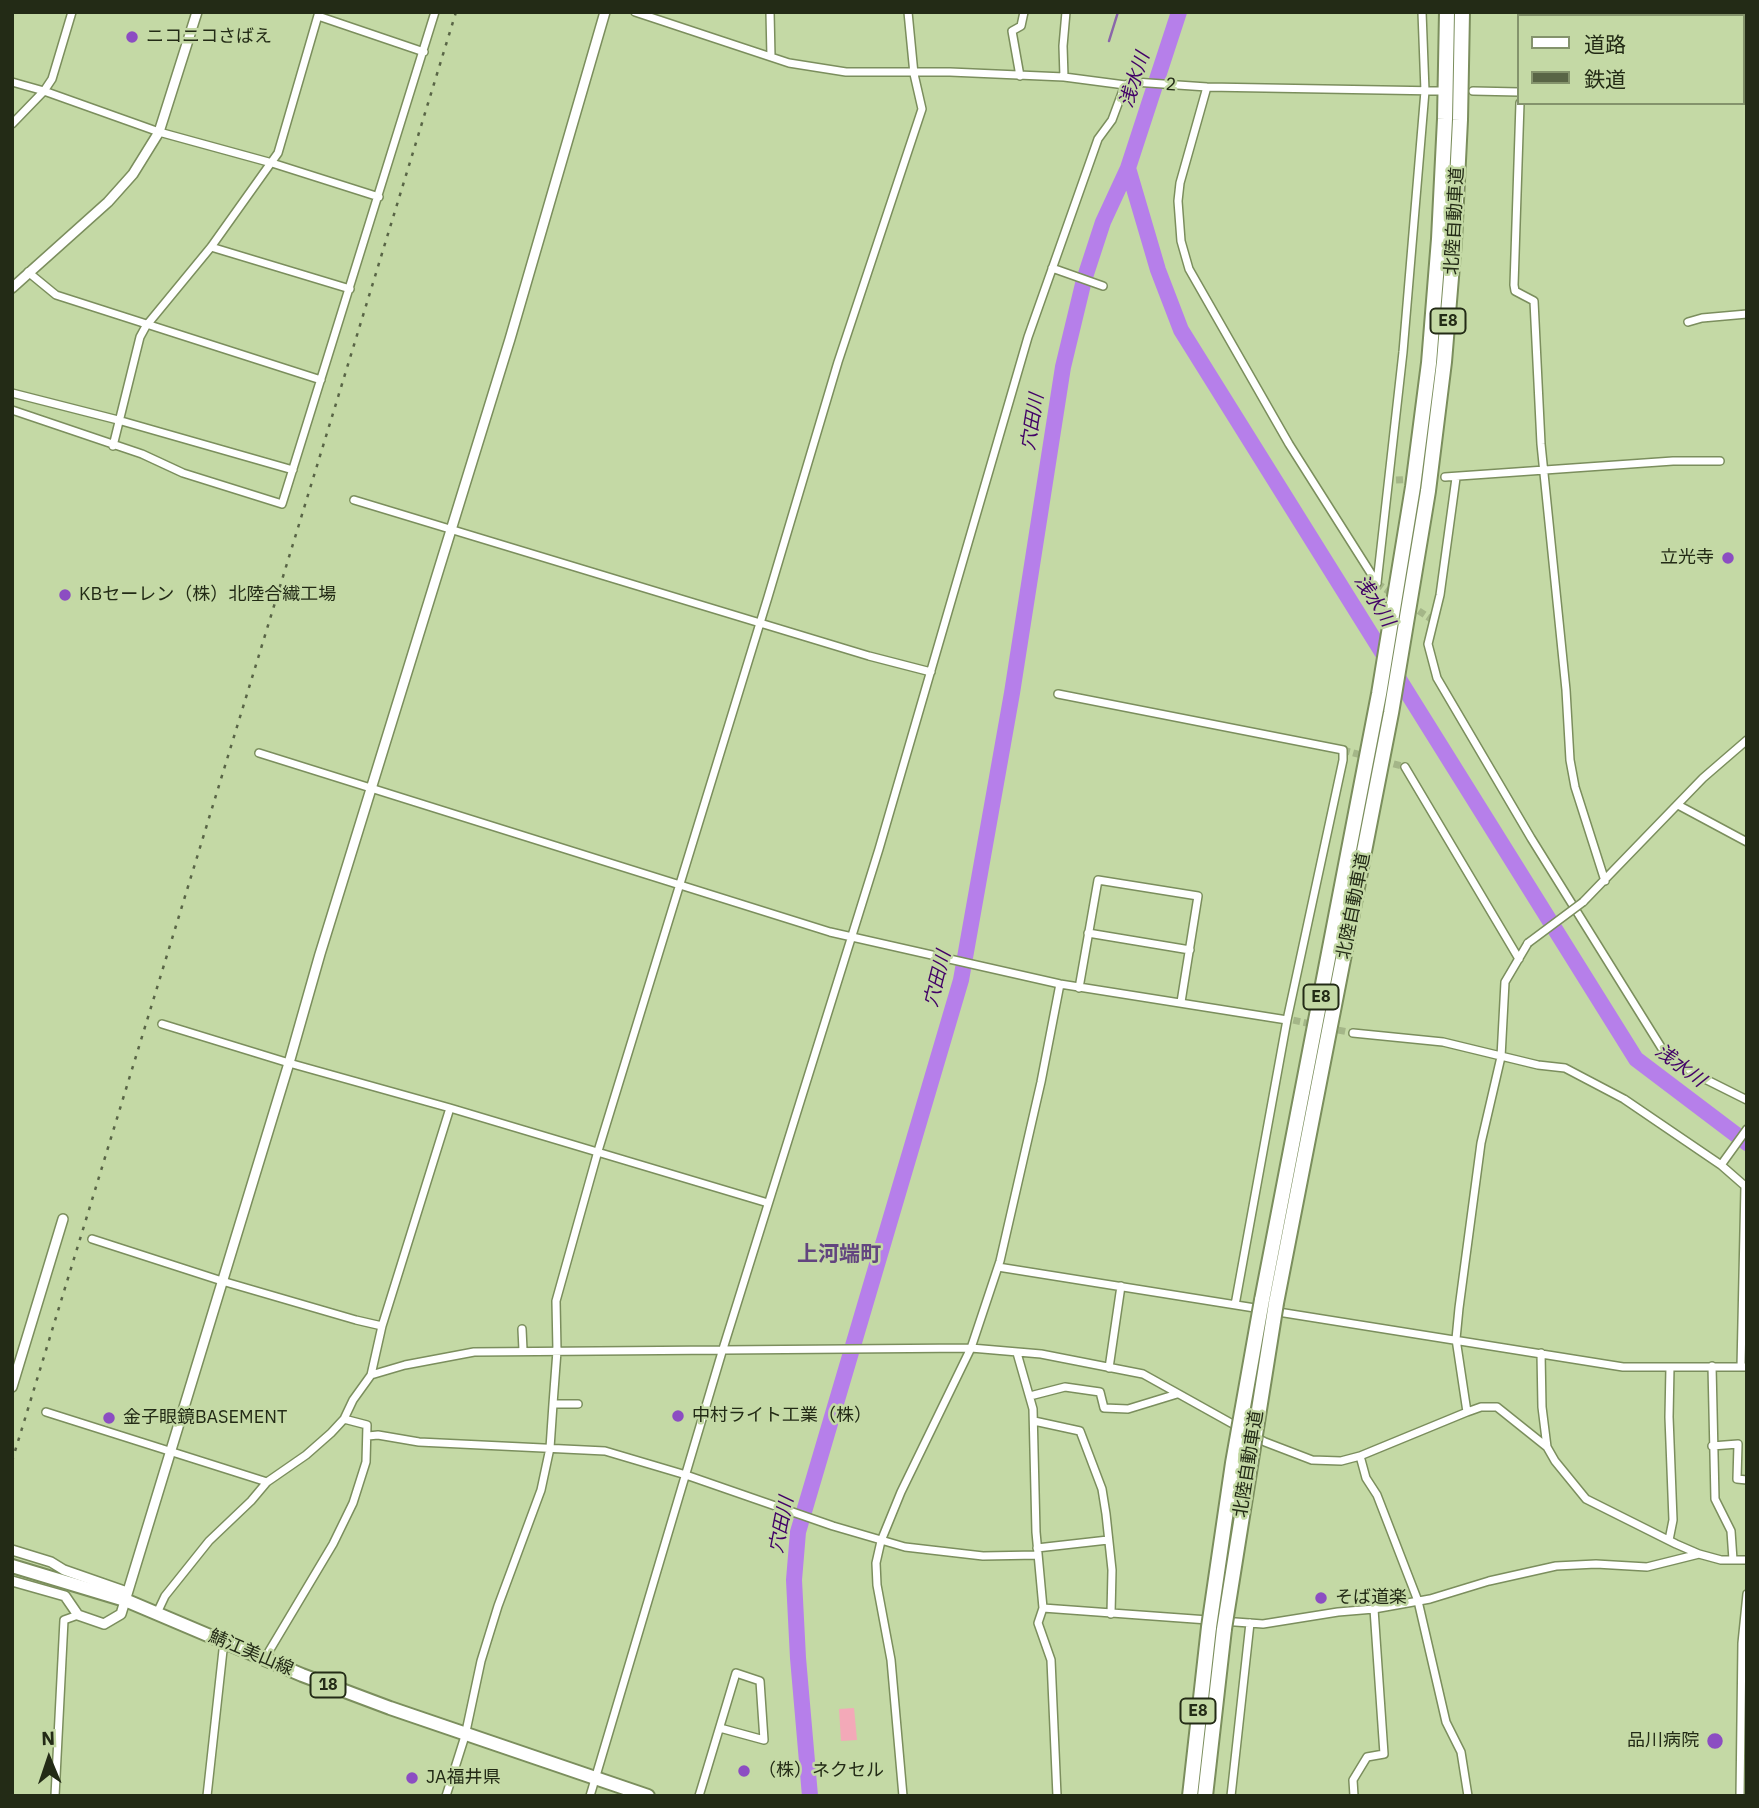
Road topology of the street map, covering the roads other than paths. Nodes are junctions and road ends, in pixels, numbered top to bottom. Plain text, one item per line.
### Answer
1 (72, 12) edge
2 (197, 12) edge
3 (435, 12) edge
4 (605, 12) edge
5 (635, 12) edge
6 (770, 12) edge
7 (908, 12) edge
8 (1024, 12) edge
9 (1066, 12) edge
10 (1423, 12) edge
11 (1447, 12) edge
12 (1462, 12) edge
13 (318, 14) edge
14 (424, 52) junction
15 (771, 57) junction
16 (914, 74) junction
17 (1020, 76) junction
18 (1065, 77) junction
19 (12, 82) edge
20 (1125, 85) junction
21 (1207, 87) junction
22 (44, 91) junction
23 (1425, 91) junction
24 (1440, 91) dead end
25 (1473, 91) dead end
26 (1518, 92) edge
27 (1520, 105) edge
28 (12, 124) edge
29 (159, 132) junction
30 (272, 163) junction
31 (379, 197) junction
32 (211, 247) junction
33 (1054, 268) junction
34 (27, 272) junction
35 (1103, 286) dead end
36 (12, 288) edge
37 (350, 289) junction
38 (1747, 314) edge
39 (1688, 323) dead end
40 (146, 326) junction
41 (321, 380) junction
42 (12, 393) edge
43 (12, 411) edge
44 (118, 420) junction
45 (113, 446) junction
46 (1720, 461) dead end
47 (293, 470) junction
48 (1544, 470) junction
49 (1445, 477) dead end
50 (1456, 478) junction
51 (354, 500) dead end
52 (451, 529) junction
53 (760, 623) junction
54 (931, 672) junction
55 (1058, 694) dead end
56 (1747, 740) edge
57 (259, 753) dead end
58 (1405, 767) tunnel mouth
59 (371, 788) junction
60 (1678, 805) junction
61 (1747, 842) edge
62 (1605, 881) junction
63 (679, 886) junction
64 (1088, 933) junction
65 (852, 937) junction
66 (1190, 950) junction
67 (1519, 959) junction
68 (1059, 984) junction
69 (1079, 988) junction
70 (1181, 1002) junction
71 (1276, 1017) dead end
72 (1287, 1020) junction
73 (162, 1024) dead end
74 (1353, 1033) tunnel mouth
75 (1501, 1057) junction
76 (289, 1063) junction
77 (1747, 1100) edge
78 (450, 1108) junction
79 (1747, 1129) edge
80 (598, 1151) junction
81 (1723, 1162) junction
82 (768, 1203) junction
83 (63, 1219) dead end
84 (93, 1239) dead end
85 (998, 1267) junction
86 (222, 1281) junction
87 (1121, 1286) junction
88 (1269, 1302) junction
89 (1235, 1305) junction
90 (382, 1326) junction
91 (522, 1329) dead end
92 (1455, 1339) junction
93 (971, 1348) junction
94 (523, 1350) junction
95 (557, 1351) junction
96 (722, 1352) junction
97 (1017, 1353) junction
98 (1541, 1353) junction
99 (15, 1366) edge
100 (1712, 1366) junction
101 (1109, 1367) junction
102 (1670, 1367) junction
103 (1744, 1367) edge
104 (371, 1376) junction
105 (12, 1387) edge
106 (1177, 1394) junction
107 (1030, 1396) junction
108 (554, 1404) junction
109 (578, 1404) dead end
110 (46, 1412) dead end
111 (1467, 1412) junction
112 (344, 1419) junction
113 (1034, 1421) junction
114 (368, 1436) junction
115 (1712, 1446) junction
116 (1547, 1447) junction
117 (550, 1448) junction
118 (170, 1453) junction
119 (1360, 1456) junction
120 (686, 1475) junction
121 (1747, 1480) edge
122 (267, 1482) junction
123 (1108, 1540) junction
124 (1669, 1540) junction
125 (881, 1541) junction
126 (12, 1550) edge
127 (1037, 1551) junction
128 (1699, 1554) junction
129 (1732, 1560) junction
130 (1747, 1560) edge
131 (12, 1566) edge
132 (12, 1581) edge
133 (1747, 1594) edge
134 (126, 1596) junction
135 (1418, 1601) junction
136 (1043, 1608) junction
137 (1374, 1609) junction
138 (157, 1613) junction
139 (1111, 1614) junction
140 (78, 1615) junction
141 (1250, 1623) junction
142 (1217, 1628) junction
143 (224, 1641) junction
144 (265, 1658) junction
145 (720, 1728) junction
146 (465, 1735) junction
147 (594, 1778) junction
148 (55, 1796) edge
149 (207, 1796) edge
150 (446, 1796) edge
151 (590, 1796) edge
152 (648, 1796) edge
153 (699, 1796) edge
154 (903, 1796) edge
155 (1057, 1796) edge
156 (1188, 1796) edge
157 (1205, 1796) edge
158 (1231, 1796) edge
159 (1354, 1796) edge
160 (1468, 1796) edge
161 (1740, 1796) edge

1 - 22 street
2 - 29 street
3 - 14 street
4 - 52 street
5 - 15 street
6 - 15 street
7 - 16 street
8 - 17 street
9 - 18 street
10 - 23 street
11 - 88 highway, 北陸自動車道 / E8
12 - 88 highway, 北陸自動車道 / E8
13 - 14 street
13 - 30 street
14 - 31 street
15 - 16 street
16 - 17 street
16 - 53 street
17 - 18 street
18 - 20 street
19 - 22 street
20 - 21 street, 2
20 - 33 street
21 - 23 street, 2
21 - 23 street
22 - 28 street
22 - 29 street
23 - 24 street, 2
25 - 26 street
27 - 48 street
29 - 30 street
29 - 34 street
30 - 31 street
30 - 32 street
31 - 37 street
32 - 37 street
32 - 40 street
33 - 35 street
33 - 54 street
34 - 36 street
34 - 40 street
37 - 41 street
38 - 39 street
40 - 41 street
40 - 44 street
41 - 47 street
42 - 44 street
43 - 45 street
44 - 45 street
44 - 47 street
45 - 47 street
46 - 48 street
48 - 50 street
48 - 62 street
49 - 50 street
50 - 77 street
51 - 52 street
52 - 53 street
52 - 59 street
53 - 54 street
53 - 63 street
54 - 65 street
55 - 72 street
56 - 60 street
57 - 59 street
58 - 67 street
59 - 63 street
59 - 76 street
60 - 61 street
60 - 62 street
62 - 67 street, bridge
63 - 65 street
63 - 80 street
64 - 66 street
64 - 66 street
64 - 69 street
65 - 68 street
65 - 82 street
66 - 70 street
67 - 75 street
68 - 69 street
68 - 85 street
69 - 70 street
70 - 72 street
71 - 72 street
72 - 89 street
73 - 76 street
74 - 75 street
75 - 81 street
75 - 92 street
76 - 78 street
76 - 86 street
78 - 80 street
78 - 90 street
79 - 81 street
80 - 82 street
80 - 95 street
81 - 103 street
82 - 96 street
83 - 99 street
84 - 86 street
85 - 87 street
85 - 93 street
86 - 90 street
86 - 118 street
87 - 89 street
87 - 101 street
88 - 142 highway, 北陸自動車道 / E8, bridge
89 - 92 street
90 - 104 street
91 - 94 street
92 - 98 street
92 - 111 street
93 - 96 street
93 - 97 street
93 - 125 street
94 - 95 street
94 - 104 street
95 - 96 street
95 - 108 street
96 - 120 street
97 - 101 street
97 - 107 street
98 - 102 street
98 - 116 street
99 - 105 street
100 - 102 street
100 - 103 street
100 - 115 street
101 - 106 street
102 - 124 street
104 - 112 street
106 - 107 street
106 - 119 street
107 - 113 street
108 - 109 street
108 - 117 street
110 - 118 street
111 - 116 street
111 - 119 street
112 - 114 street
112 - 122 street
113 - 123 street
113 - 127 street
114 - 117 street
114 - 144 street
115 - 121 street
115 - 129 street
116 - 124 street
117 - 120 street
117 - 146 street
118 - 122 street
118 - 134 street
119 - 135 street
120 - 125 street
120 - 147 street
122 - 138 street
123 - 127 street
123 - 139 street
124 - 128 street
125 - 127 street
125 - 154 street
126 - 134 street
127 - 136 street
128 - 129 street
128 - 135 street
129 - 130 street
131 - 134 main road, 鯖江美山線 / 18
132 - 140 street
133 - 161 street
134 - 138 main road, 鯖江美山線 / 18
134 - 140 street
135 - 137 street
135 - 160 street
136 - 139 street
136 - 155 street
137 - 141 street
137 - 159 street
138 - 143 main road, 鯖江美山線 / 18
139 - 141 street
140 - 148 street
141 - 158 street
142 - 156 highway, 北陸自動車道 / E8
142 - 157 highway, 北陸自動車道 / E8
143 - 144 main road, 鯖江美山線 / 18
143 - 149 street
144 - 146 main road, 鯖江美山線 / 18
145 - 145 street
145 - 153 street
146 - 147 main road, 鯖江美山線 / 18
146 - 150 street
147 - 151 street
147 - 152 main road, 鯖江美山線 / 18

